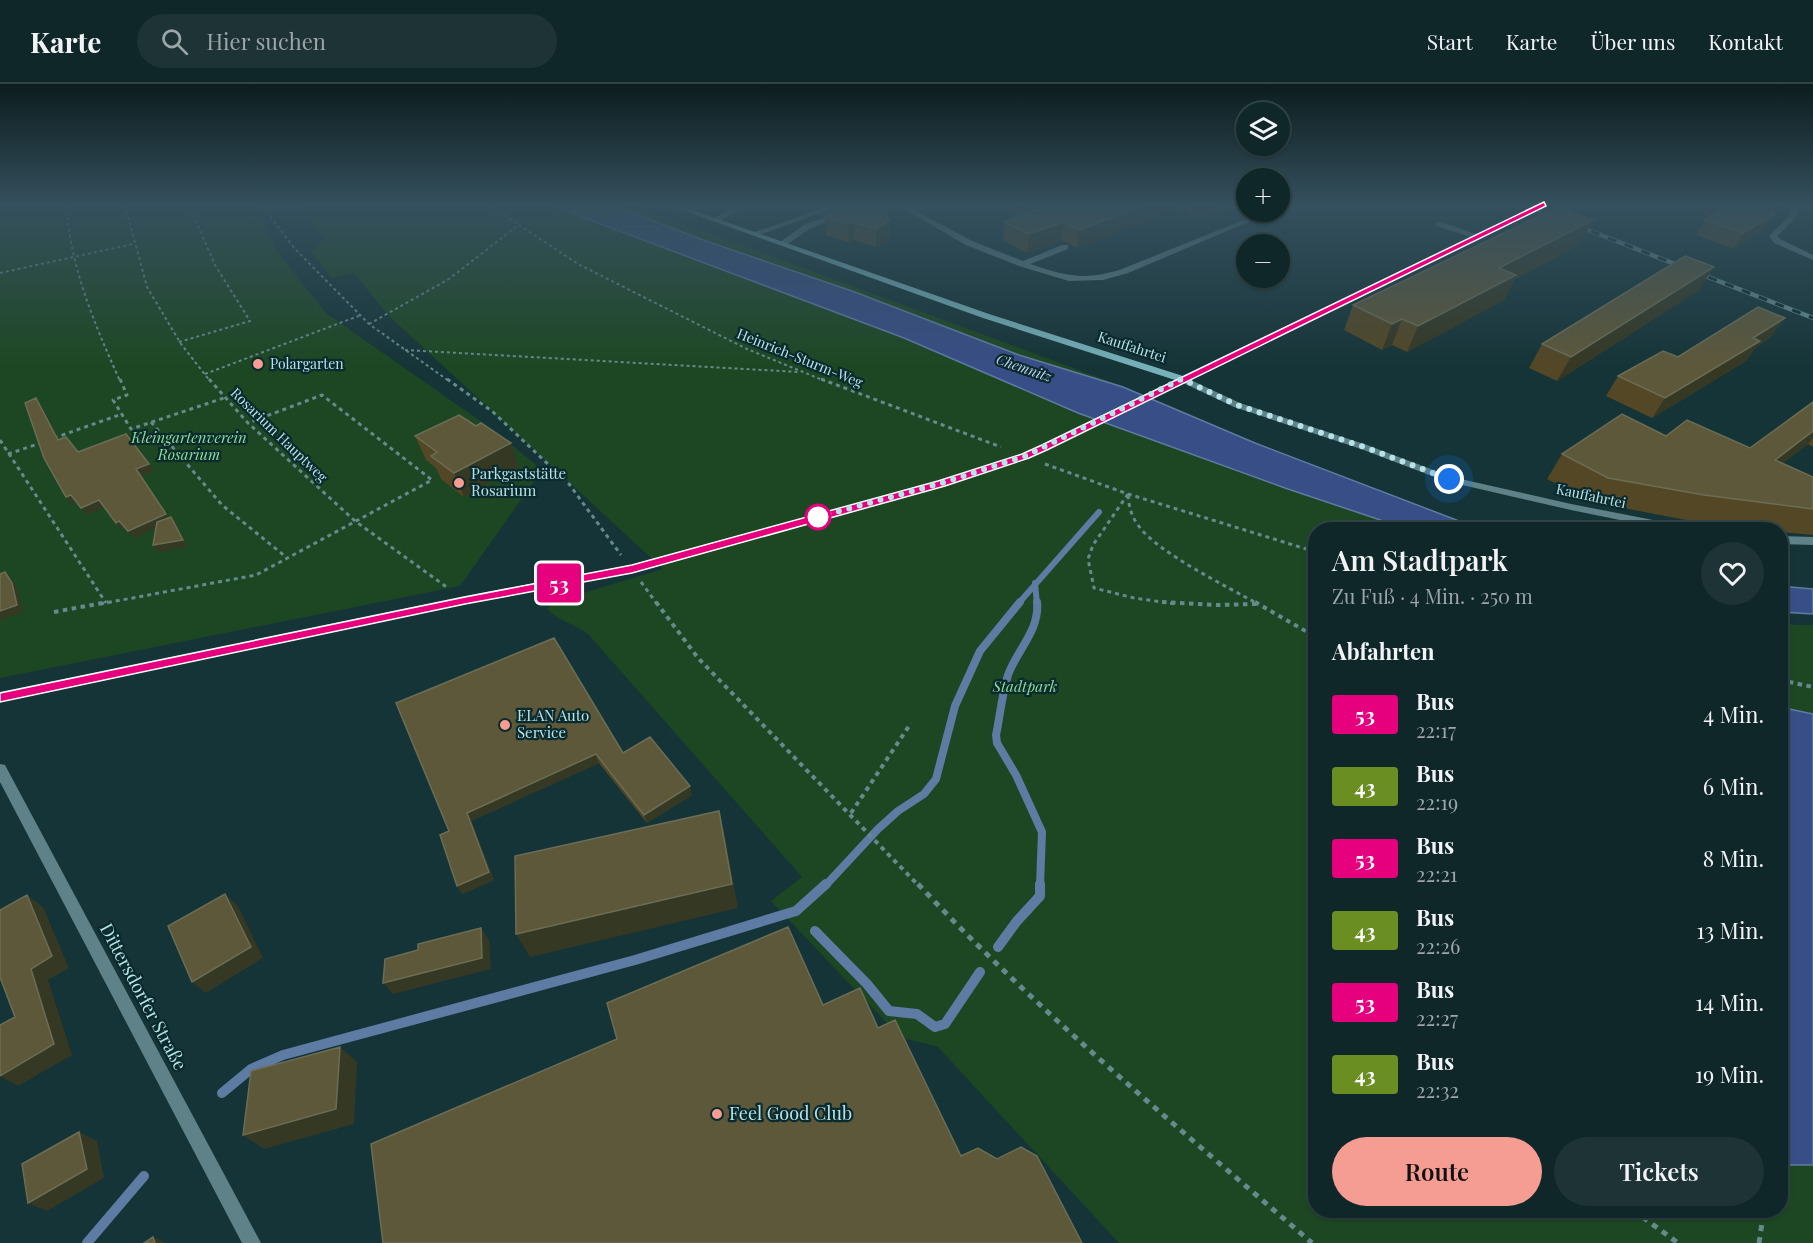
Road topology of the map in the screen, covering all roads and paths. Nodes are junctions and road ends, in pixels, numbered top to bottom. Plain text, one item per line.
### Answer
1 (63, 259) edge
2 (73, 259) edge
3 (138, 259) edge
4 (212, 259) edge
5 (305, 259) edge
6 (474, 259) edge
7 (570, 259) edge
8 (828, 259) edge
9 (1010, 259) edge
10 (1034, 259) edge
11 (1154, 259) edge
12 (1429, 259) edge
13 (1022, 264) junction
14 (0, 273) edge
15 (361, 315) junction
16 (369, 324) junction
17 (180, 342) junction
18 (404, 350) junction
19 (801, 372) junction
20 (205, 374) junction
21 (1182, 379) junction
22 (224, 398) junction
23 (122, 414) junction
24 (151, 422) junction
25 (248, 423) junction
26 (0, 440) edge
27 (8, 454) junction
28 (1025, 456) junction
29 (1121, 491) joint
30 (1128, 494) junction
31 (355, 521) junction
32 (1648, 522) edge
33 (1788, 540) edge
34 (1813, 542) edge
35 (1308, 550) edge
36 (286, 557) junction
37 (632, 569) junction
38 (465, 600) junction
39 (106, 603) junction
40 (1257, 604) junction
41 (54, 612) dead end
42 (1308, 633) edge
43 (1788, 682) edge
44 (1813, 687) edge
45 (0, 697) edge
46 (911, 723) dead end
47 (0, 769) edge
48 (852, 813) junction
49 (1644, 1218) edge
50 (1763, 1218) edge
51 (252, 1243) edge
52 (1312, 1243) edge
53 (1678, 1243) edge
54 (1759, 1243) edge

1 - 14 path
2 - 23 path
3 - 17 path, Rosarium Hauptweg
4 - 17 path
5 - 15 path
6 - 16 path
7 - 19 path, Heinrich-Sturm-Weg
8 - 21 main road, Kauffahrtei
9 - 13 street
10 - 13 street
11 - 13 street
12 - 21 main road
15 - 16 path
15 - 20 path
16 - 18 path
17 - 20 path, Rosarium Hauptweg
18 - 19 path
18 - 37 path
19 - 28 path, Heinrich-Sturm-Weg
20 - 22 path, Rosarium Hauptweg
21 - 28 main road
21 - 32 street, Kauffahrtei
22 - 24 path
22 - 25 path, Rosarium Hauptweg
23 - 24 path
23 - 27 path
24 - 36 path
25 - 31 path, Rosarium Hauptweg
25 - 31 path
26 - 27 path
27 - 39 path
28 - 29 path, Heinrich-Sturm-Weg
28 - 37 main road
29 - 30 path
30 - 35 path
30 - 40 path
30 - 40 path
31 - 36 path
31 - 38 path, Rosarium Hauptweg
33 - 34 street
36 - 39 path
37 - 38 main road
37 - 48 path
38 - 45 main road
39 - 41 path
40 - 42 path
43 - 44 path
46 - 48 path
47 - 51 street, Dittersdorfer Straße
48 - 52 path
49 - 53 path
50 - 54 path

